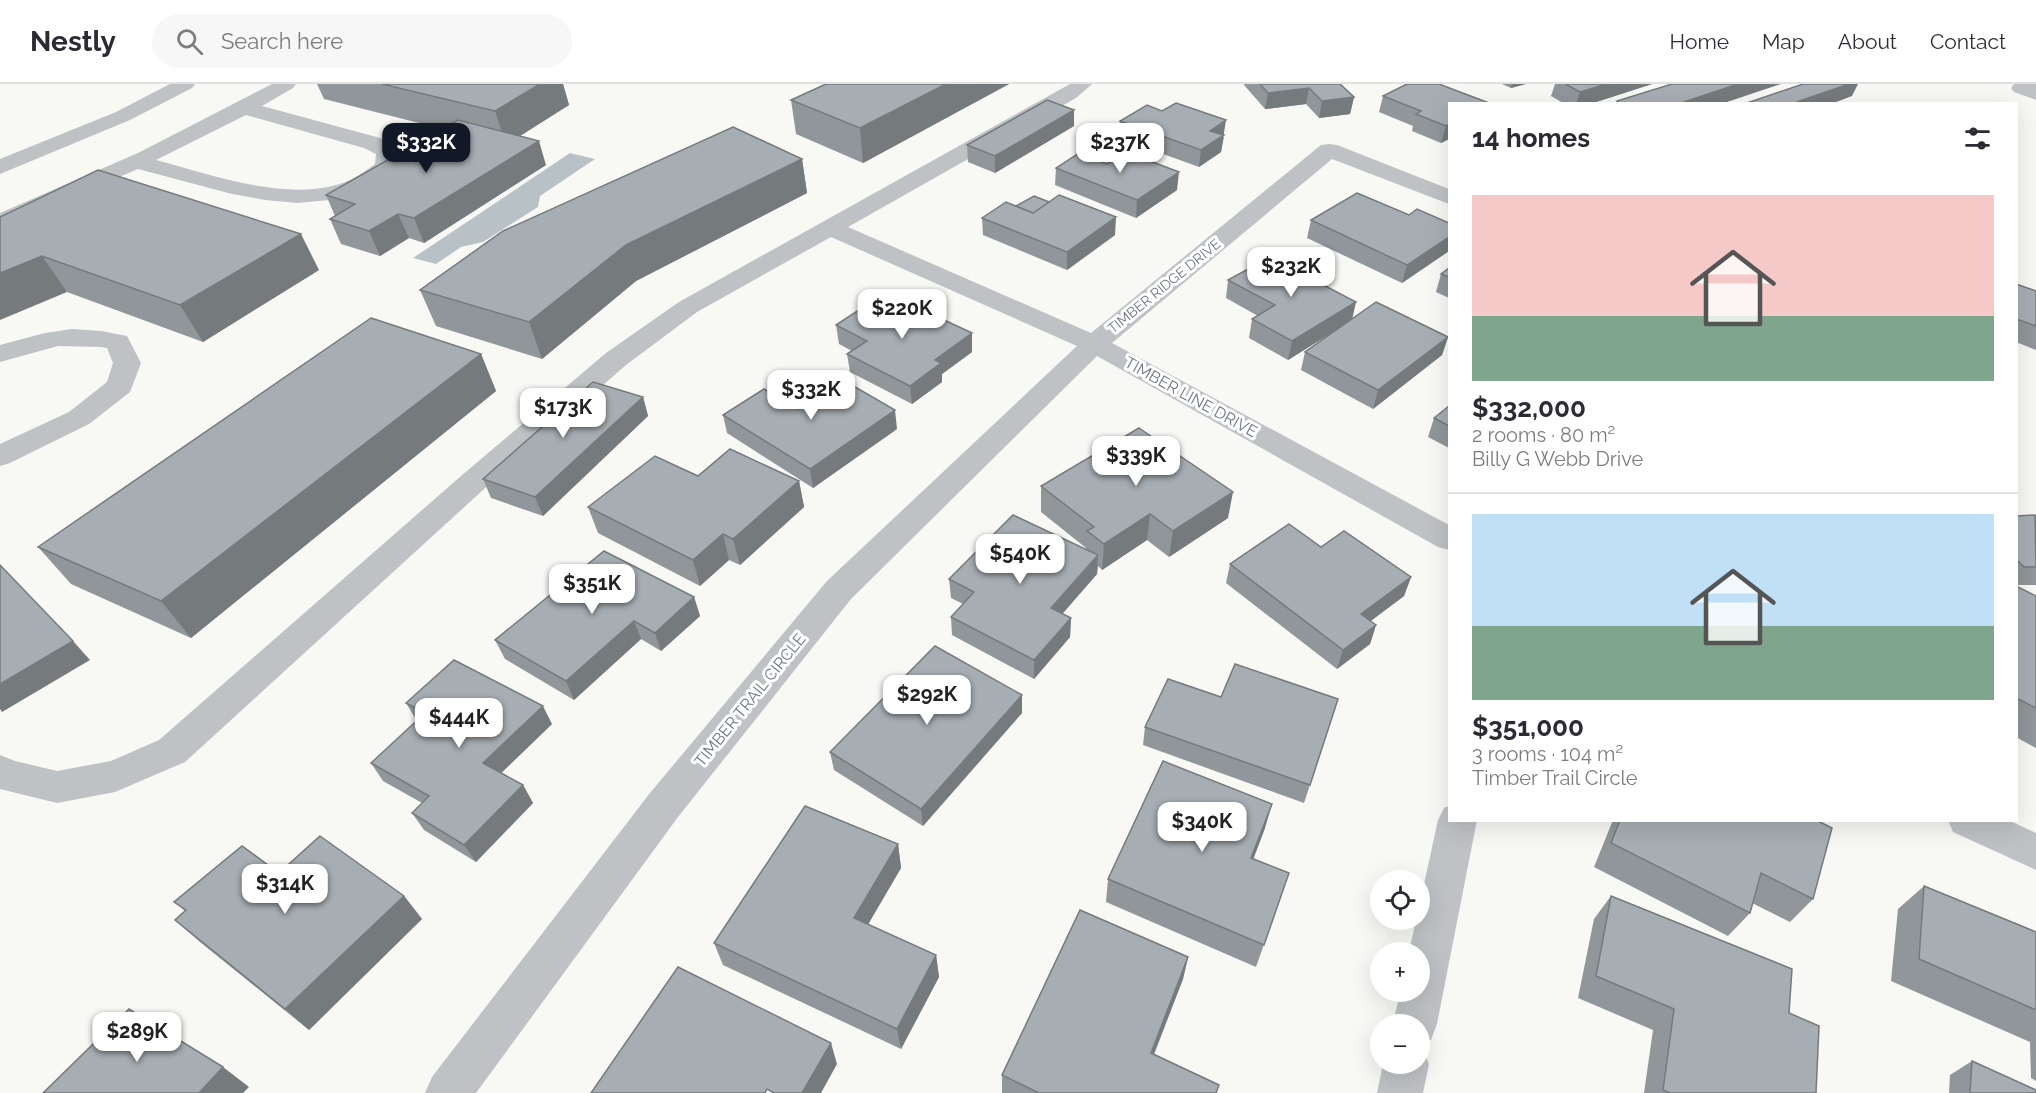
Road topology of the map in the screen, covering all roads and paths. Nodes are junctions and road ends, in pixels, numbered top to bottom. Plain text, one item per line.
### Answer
1 (185, 84) edge
2 (286, 84) edge
3 (1082, 84) edge
4 (2033, 84) edge
5 (2036, 94) edge
6 (143, 105) junction
7 (245, 108) junction
8 (218, 123) junction
9 (91, 129) junction
10 (169, 147) junction
11 (138, 162) junction
12 (0, 167) edge
13 (1448, 197) edge
14 (0, 221) edge
15 (831, 228) junction
16 (1094, 344) junction
17 (0, 354) edge
18 (0, 456) edge
19 (1448, 538) edge
20 (0, 771) edge
21 (1458, 822) edge
22 (1971, 822) edge
23 (2036, 852) edge
24 (1417, 1014) edge
25 (1404, 1074) edge
26 (448, 1093) edge
27 (1400, 1093) edge

1 - 6 street
2 - 7 street
3 - 15 street
4 - 5 street
6 - 8 street
6 - 9 street
7 - 8 street
7 - 11 street
8 - 10 street
9 - 10 street
9 - 12 street
10 - 11 street
11 - 14 street
13 - 16 street, TIMBER RIDGE DRIVE
15 - 16 street, TIMBER LINE DRIVE
15 - 20 street
16 - 19 street, TIMBER LINE DRIVE
16 - 26 street, TIMBER TRAIL CIRCLE
17 - 18 street
21 - 24 street
22 - 23 street
25 - 27 street

